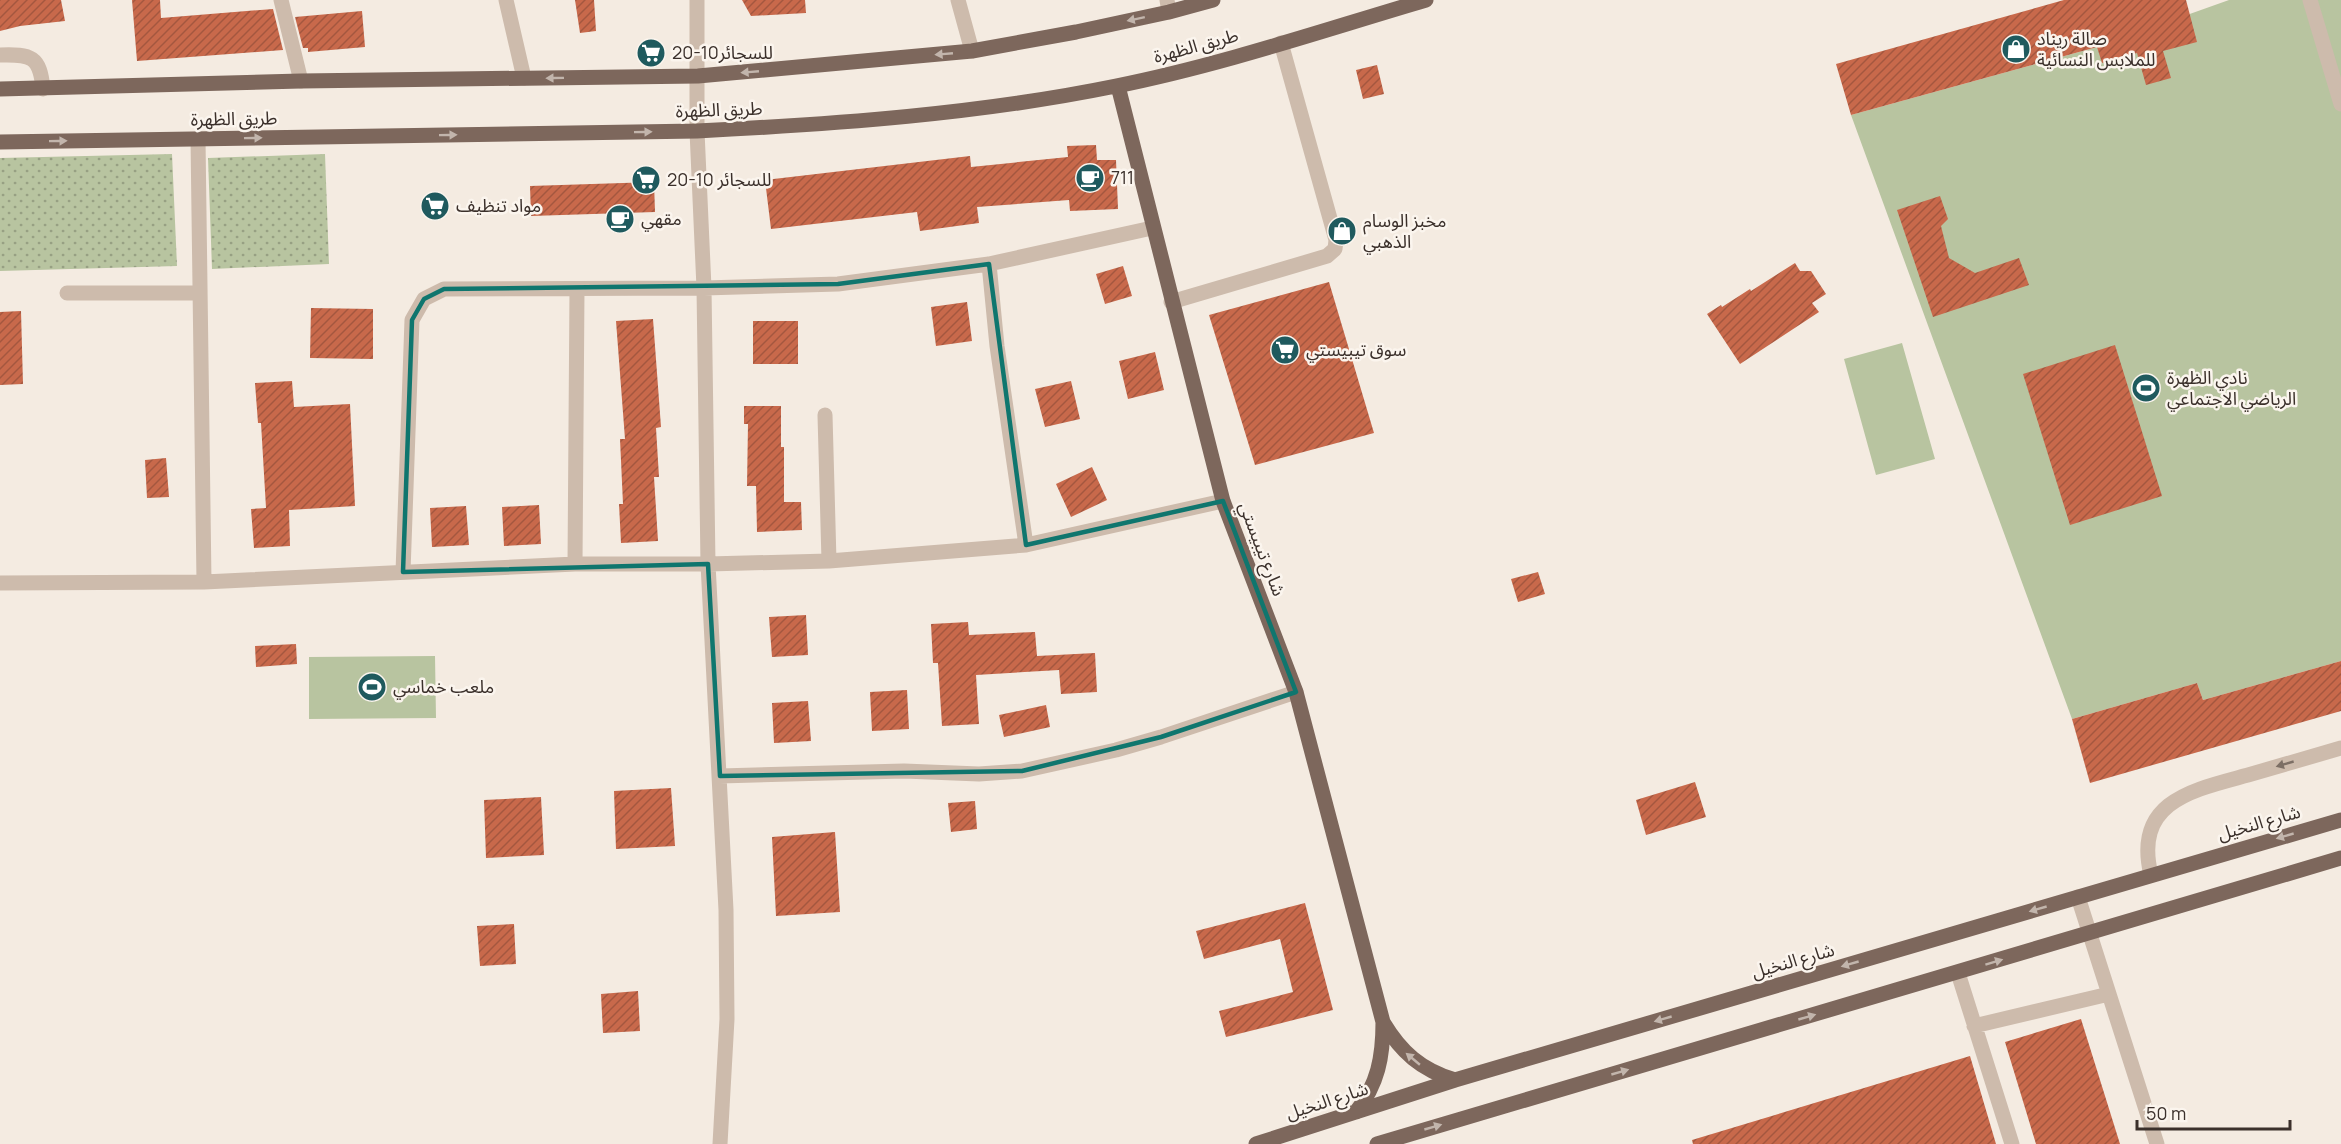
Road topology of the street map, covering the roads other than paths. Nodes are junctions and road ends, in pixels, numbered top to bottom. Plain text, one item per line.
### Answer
1 (281, 0) edge
2 (506, 0) edge
3 (697, 0) edge
4 (958, 0) edge
5 (1213, 0) edge
6 (1426, 0) edge
7 (2310, 0) edge
8 (1168, 6) edge
9 (1281, 43) junction
10 (972, 51) junction
11 (0, 55) edge
12 (698, 76) junction
13 (524, 78) junction
14 (301, 81) junction
15 (1118, 86) junction
16 (0, 89) edge
17 (43, 89) junction
18 (2341, 104) edge
19 (697, 131) junction
20 (198, 139) junction
21 (0, 142) edge
22 (1152, 228) junction
23 (989, 264) junction
24 (704, 288) junction
25 (577, 289) junction
26 (200, 292) junction
27 (67, 293) dead end
28 (1171, 302) junction
29 (825, 415) dead end
30 (1223, 501) junction
31 (1026, 545) junction
32 (829, 561) junction
33 (575, 564) junction
34 (708, 564) junction
35 (404, 572) junction
36 (204, 582) junction
37 (0, 584) edge
38 (1296, 692) junction
39 (2341, 748) edge
40 (720, 776) junction
41 (2341, 820) edge
42 (2341, 858) edge
43 (2151, 875) junction
44 (2078, 897) junction
45 (2090, 934) junction
46 (1958, 973) junction
47 (2109, 994) junction
48 (1383, 1022) junction
49 (1974, 1026) junction
50 (1455, 1080) junction
51 (1356, 1112) junction
52 (720, 1144) edge
53 (1256, 1144) edge
54 (1377, 1144) edge
55 (2012, 1144) edge
56 (2157, 1144) edge

1 - 14 street
2 - 13 street
3 - 12 street
4 - 10 street
5 - 8 main road, طريق الظهرة
6 - 9 main road, طريق الظهرة
7 - 18 street
8 -> 10 main road, طريق الظهرة
9 - 15 main road, طريق الظهرة
9 - 28 street
10 -> 12 main road, طريق الظهرة
11 - 17 street
12 -> 13 main road, طريق الظهرة
12 - 19 street
13 - 14 main road, طريق الظهرة
14 - 17 main road, طريق الظهرة
15 - 19 main road, طريق الظهرة
15 - 22 main road, شارع تيبيستي
16 - 17 main road, طريق الظهرة
20 -> 19 main road, طريق الظهرة
19 - 24 street
21 -> 20 main road, طريق الظهرة
20 - 26 street
22 - 23 street
22 - 28 main road, شارع تيبيستي
23 - 24 street
23 - 31 street
24 - 25 street
24 - 34 street
25 - 33 street
25 - 35 street
26 - 27 street
26 - 36 street
28 - 30 main road, شارع تيبيستي
29 - 32 street
30 - 31 street
30 - 38 main road, شارع تيبيستي
31 - 32 street
32 - 34 street
33 - 34 street
33 - 35 street
34 - 40 street
35 - 36 street
36 - 37 street
38 - 40 street
38 - 48 main road, شارع تيبيستي
39 -> 43 street
40 - 52 street
41 -> 43 main road, شارع النخيل
42 - 45 main road
43 - 44 main road, شارع النخيل
44 - 45 street
44 -> 50 main road, شارع النخيل
46 -> 45 main road
45 - 47 street
46 - 49 street
54 -> 46 main road
47 - 49 street
47 - 56 street
50 -> 48 main road
48 - 51 main road
49 - 55 street
50 - 51 main road, شارع النخيل
51 - 53 main road, شارع النخيل

